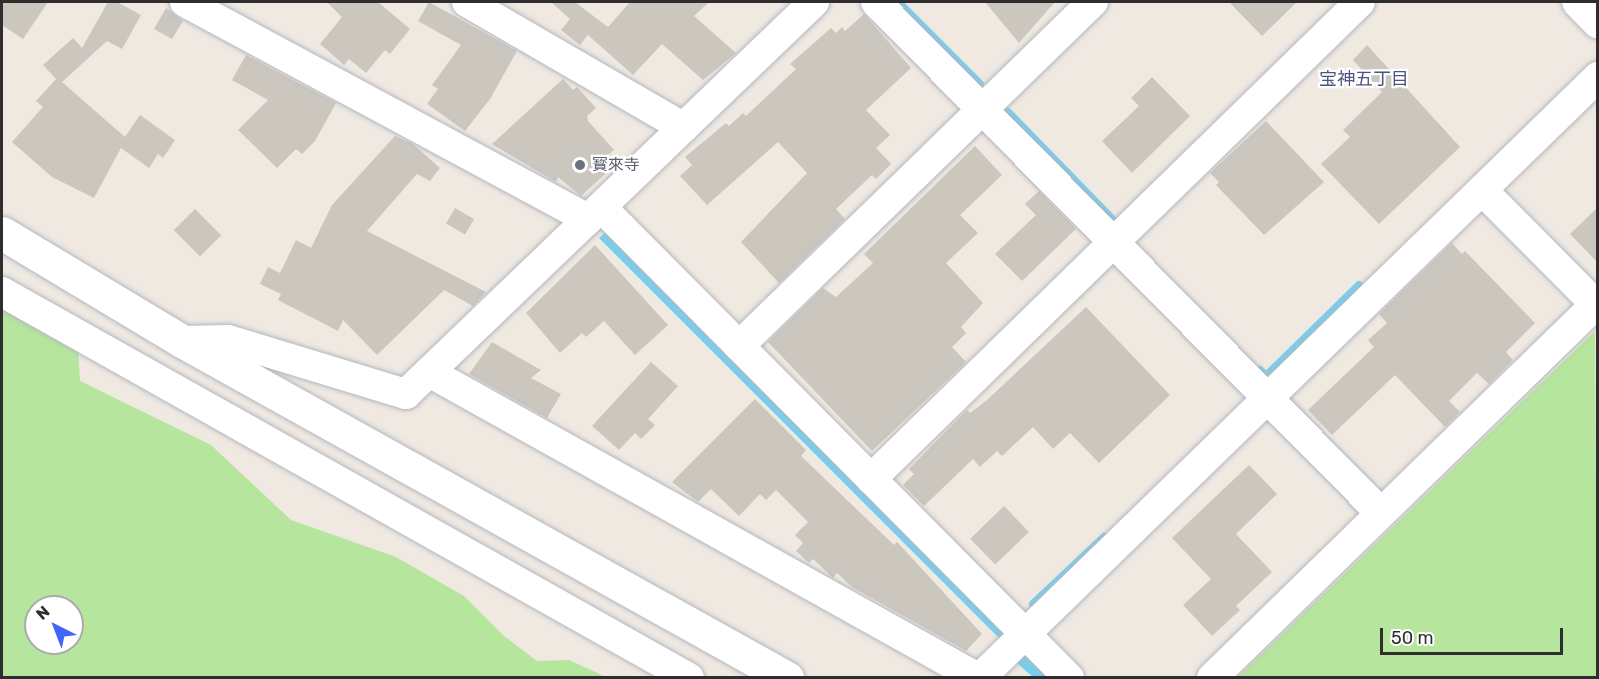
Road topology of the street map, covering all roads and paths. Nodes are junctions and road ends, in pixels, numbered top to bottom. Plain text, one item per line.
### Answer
1 (185, 2) edge
2 (467, 2) edge
3 (814, 2) edge
4 (876, 2) edge
5 (1093, 2) edge
6 (1360, 2) edge
7 (1577, 2) edge
8 (1598, 24) edge
9 (1598, 77) edge
10 (982, 110) junction
11 (683, 127) junction
12 (1482, 190) junction
13 (594, 213) junction
14 (2, 233) edge
15 (1114, 242) junction
16 (2, 292) edge
17 (1596, 306) edge
18 (182, 341) junction
19 (739, 345) junction
20 (429, 372) junction
21 (1269, 399) junction
22 (871, 479) junction
23 (1380, 512) junction
24 (1018, 645) junction
25 (689, 678) edge
26 (787, 678) edge
27 (1069, 678) edge
28 (1212, 678) edge

1 - 13 street
2 - 11 street
3 - 11 street
4 - 10 street
5 - 10 street
6 - 15 street
7 - 8 street
9 - 12 street
10 - 15 street
10 - 19 street
11 - 13 street
12 - 17 street
12 - 21 street
13 - 19 street
13 - 20 street
14 - 18 street
15 - 21 street
15 - 22 street
16 - 25 street
17 - 23 street
18 - 20 street
18 - 26 street
19 - 22 street
20 - 24 street
21 - 23 street
21 - 24 street
22 - 24 street
23 - 28 street
24 - 27 street

